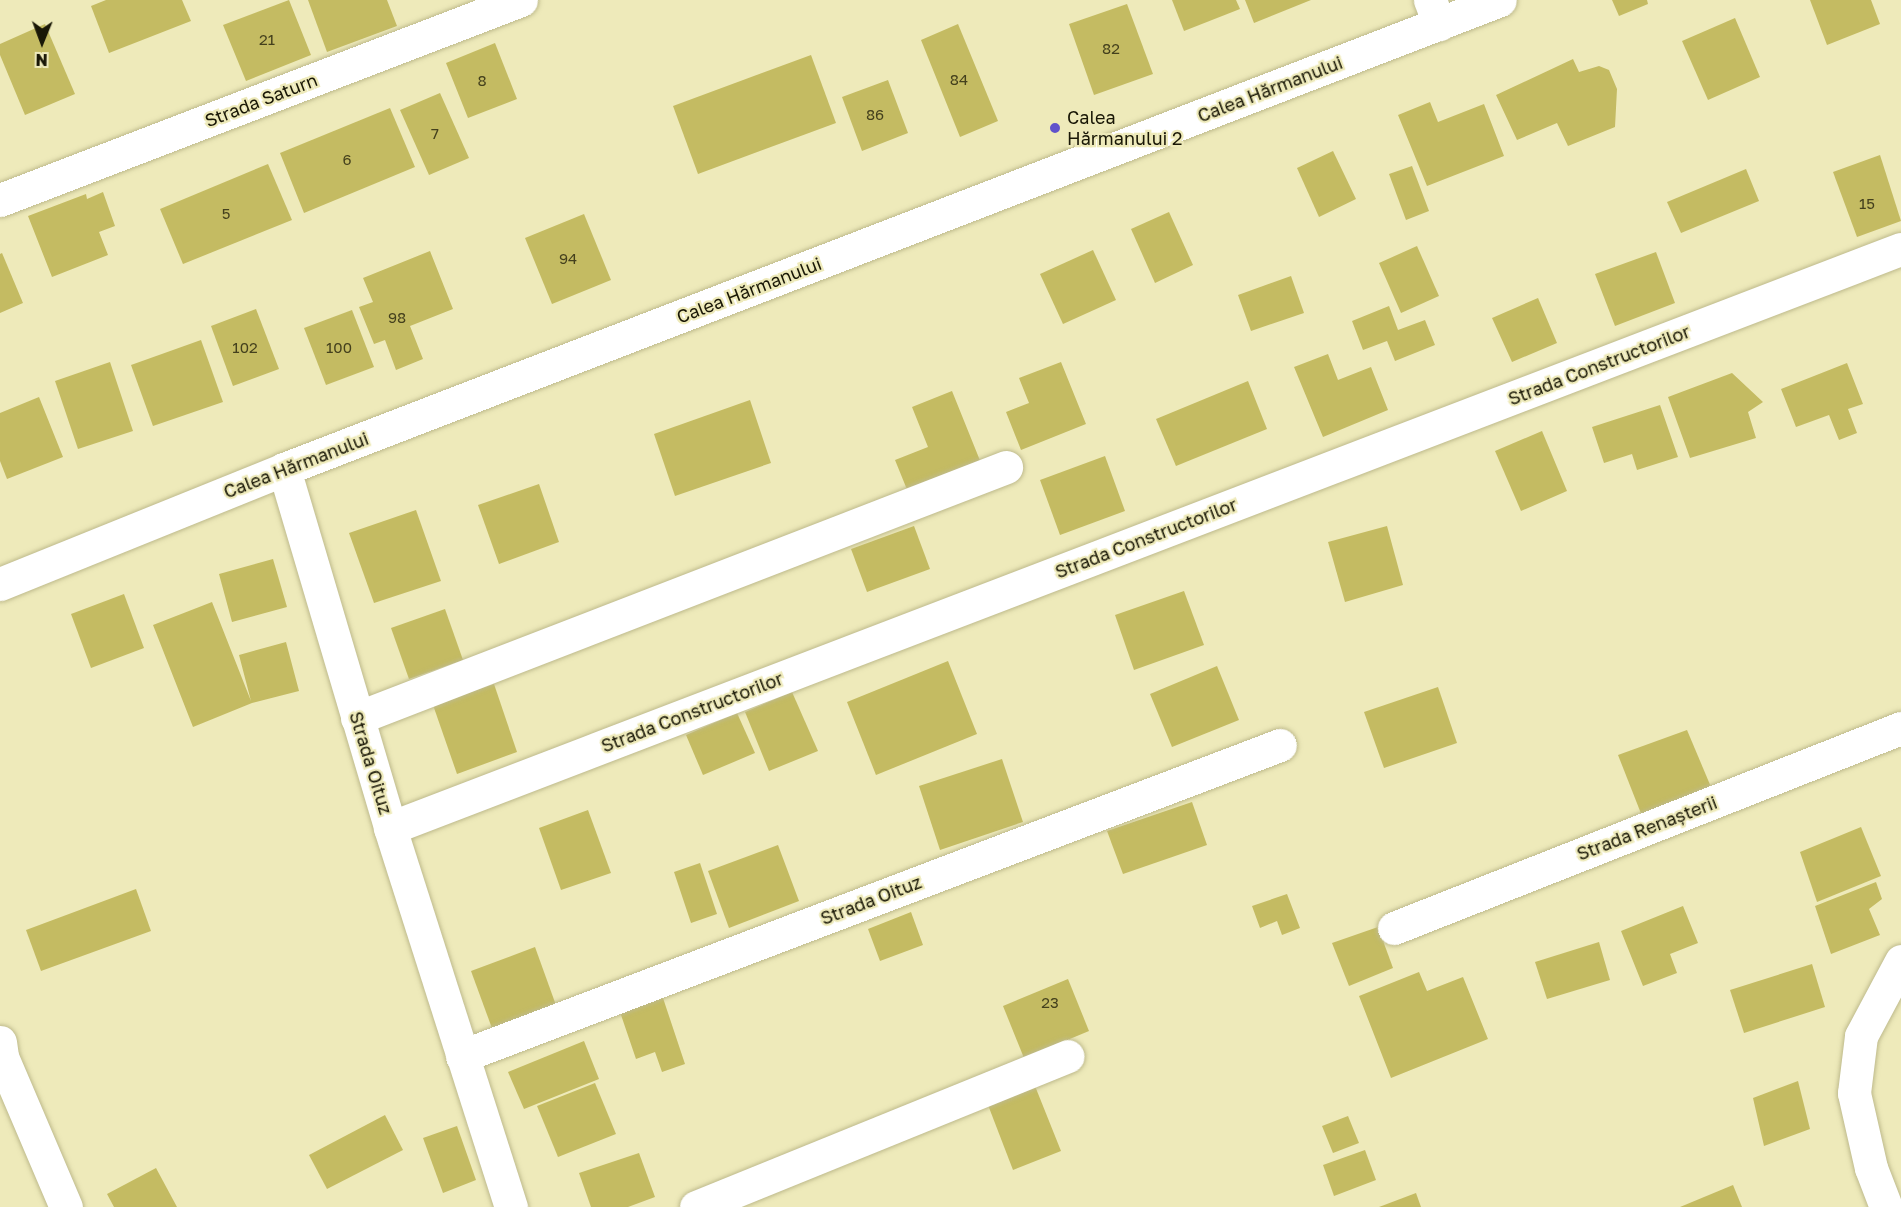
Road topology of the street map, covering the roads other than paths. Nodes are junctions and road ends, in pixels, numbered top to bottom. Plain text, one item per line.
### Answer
1 (521, 0) edge
2 (1500, 0) edge
3 (1434, 12) edge
4 (0, 200) edge
5 (1901, 249) edge
6 (1006, 467) dead end
7 (284, 469) junction
8 (0, 584) edge
9 (357, 718) junction
10 (1901, 728) edge
11 (1280, 745) dead end
12 (390, 828) junction
13 (1394, 928) dead end
14 (1901, 961) edge
15 (0, 1042) edge
16 (462, 1056) junction
17 (1067, 1056) dead end
18 (66, 1207) edge
19 (511, 1207) edge
20 (696, 1207) edge
21 (1886, 1207) edge

1 - 4 street, Strada Saturn
2 - 3 street, Calea Hărmanului
3 - 7 street, Calea Hărmanului
5 - 12 street, Strada Constructorilor
6 - 9 street
7 - 8 street, Calea Hărmanului
7 - 9 street, Strada Oituz
9 - 12 street, Strada Oituz
10 - 13 street, Strada Renașterii
11 - 16 street, Strada Oituz
12 - 16 street, Strada Oituz
14 - 21 street
15 - 18 street
16 - 19 street, Strada Oituz
17 - 20 street

